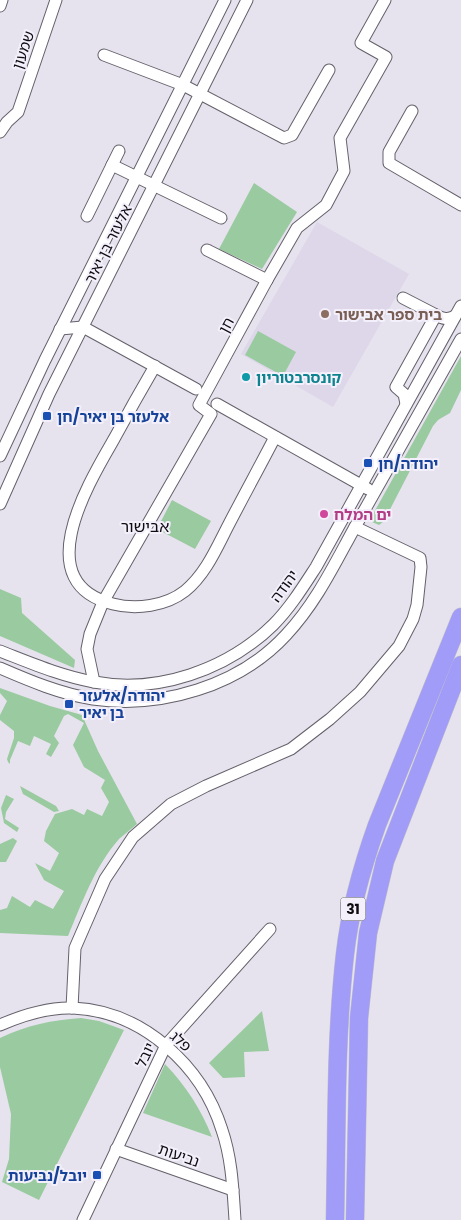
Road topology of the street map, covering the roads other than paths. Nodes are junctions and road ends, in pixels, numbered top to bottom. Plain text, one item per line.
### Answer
1 (2, 0) edge
2 (56, 0) edge
3 (225, 0) edge
4 (247, 0) edge
5 (385, 0) edge
6 (0, 6) edge
7 (104, 56) dead end
8 (329, 70) dead end
9 (183, 85) junction
10 (200, 94) junction
11 (412, 111) dead end
12 (0, 132) edge
13 (119, 151) dead end
14 (112, 165) junction
15 (137, 176) junction
16 (154, 185) junction
17 (461, 204) edge
18 (86, 216) dead end
19 (221, 218) dead end
20 (207, 250) dead end
21 (267, 280) junction
22 (403, 298) dead end
23 (458, 311) edge
24 (436, 315) junction
25 (83, 327) junction
26 (60, 329) junction
27 (461, 340) edge
28 (155, 366) junction
29 (196, 389) dead end
30 (217, 404) dead end
31 (406, 404) junction
32 (275, 437) junction
33 (0, 456) edge
34 (361, 485) junction
35 (375, 493) junction
36 (0, 504) edge
37 (356, 527) junction
38 (103, 602) junction
39 (461, 617) edge
40 (0, 651) edge
41 (461, 664) edge
42 (0, 668) edge
43 (94, 682) junction
44 (270, 929) dead end
45 (72, 1008) junction
46 (0, 1025) edge
47 (166, 1045) junction
48 (116, 1149) junction
49 (233, 1190) junction
50 (83, 1220) edge
51 (235, 1220) edge
52 (335, 1220) edge
53 (355, 1220) edge

1 - 6 street
2 - 12 street, שמעון
3 - 9 street, אלעזר בן יאיר
4 - 10 street, אלעזר בן יאיר
5 - 21 street, חן
7 - 9 street
8 - 10 street
9 - 10 street
9 - 15 street, אלעזר בן יאיר
10 - 16 street, אלעזר בן יאיר
11 - 17 street
13 - 14 street
14 - 15 street
14 - 18 street
15 - 16 street
15 - 26 street, אלעזר בן יאיר
16 - 19 street
16 - 25 street, אלעזר בן יאיר
20 - 21 street
21 - 38 street, חן
22 - 24 street
23 - 24 street
23 - 31 street, יהודה
24 - 31 street
25 - 26 street
25 - 28 street
25 - 36 street, אלעזר בן יאיר
26 - 33 street, אלעזר בן יאיר
27 - 35 street
28 - 29 street
28 - 38 street
30 - 32 street
31 - 34 street, יהודה
32 - 34 street
32 - 38 street
34 - 35 street
34 - 43 street, יהודה
35 - 37 street
37 - 42 street
37 - 45 street
38 - 43 street, חן
39 - 52 highway, 31
40 - 43 street, יהודה
41 - 53 highway, 31
44 - 47 street, יובל
45 - 46 street, פלג
45 - 47 street, פלג
47 - 48 street, יובל
47 - 49 street, פלג
48 - 49 street, נביעות
48 - 50 street, יובל
49 - 51 street, פלג

